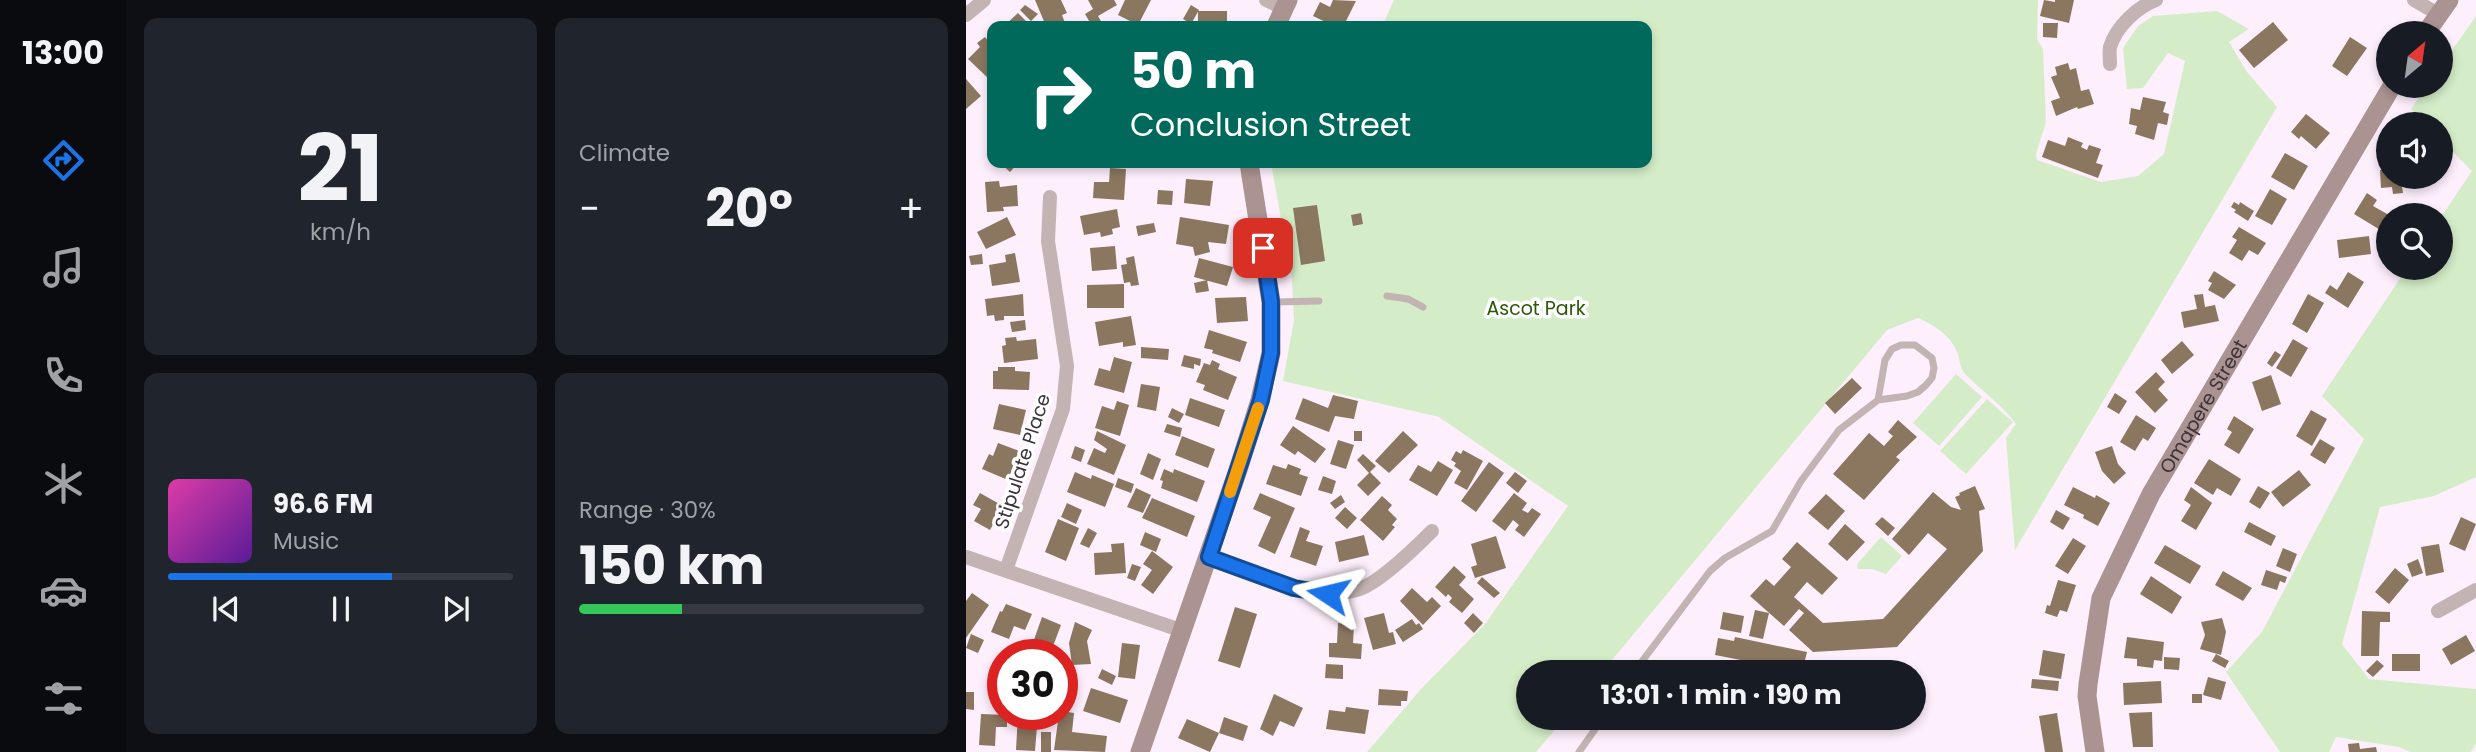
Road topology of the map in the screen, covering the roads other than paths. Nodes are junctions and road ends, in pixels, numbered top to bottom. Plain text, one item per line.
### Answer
1 (984, 0) edge
2 (1266, 0) edge
3 (2156, 0) edge
4 (2414, 0) edge
5 (2443, 7) edge
6 (1283, 12) edge
7 (966, 15) edge
8 (2110, 64) dead end
9 (2385, 98) edge
10 (1251, 168) edge
11 (1050, 197) dead end
12 (1387, 296) dead end
13 (1271, 302) junction
14 (1318, 302) dead end
15 (1423, 307) dead end
16 (1878, 400) junction
17 (1432, 531) dead end
18 (966, 557) edge
19 (1209, 557) junction
20 (1006, 570) junction
21 (2476, 590) edge
22 (2438, 611) dead end
23 (1182, 631) junction
24 (1642, 660) edge
25 (1595, 730) edge
26 (1140, 752) edge
27 (1579, 752) edge
28 (2095, 752) edge

1 - 7 street
2 - 6 street
3 - 8 street
4 - 5 street
9 - 28 main road, Omapere Street
10 - 13 main road
11 - 20 street, Stipulate Place
12 - 15 lane
13 - 14 lane
13 - 19 main road
16 - 16 lane
16 - 24 lane
17 - 19 street
18 - 20 street
19 - 23 main road
20 - 23 street
21 - 22 street
23 - 26 main road
25 - 27 lane

